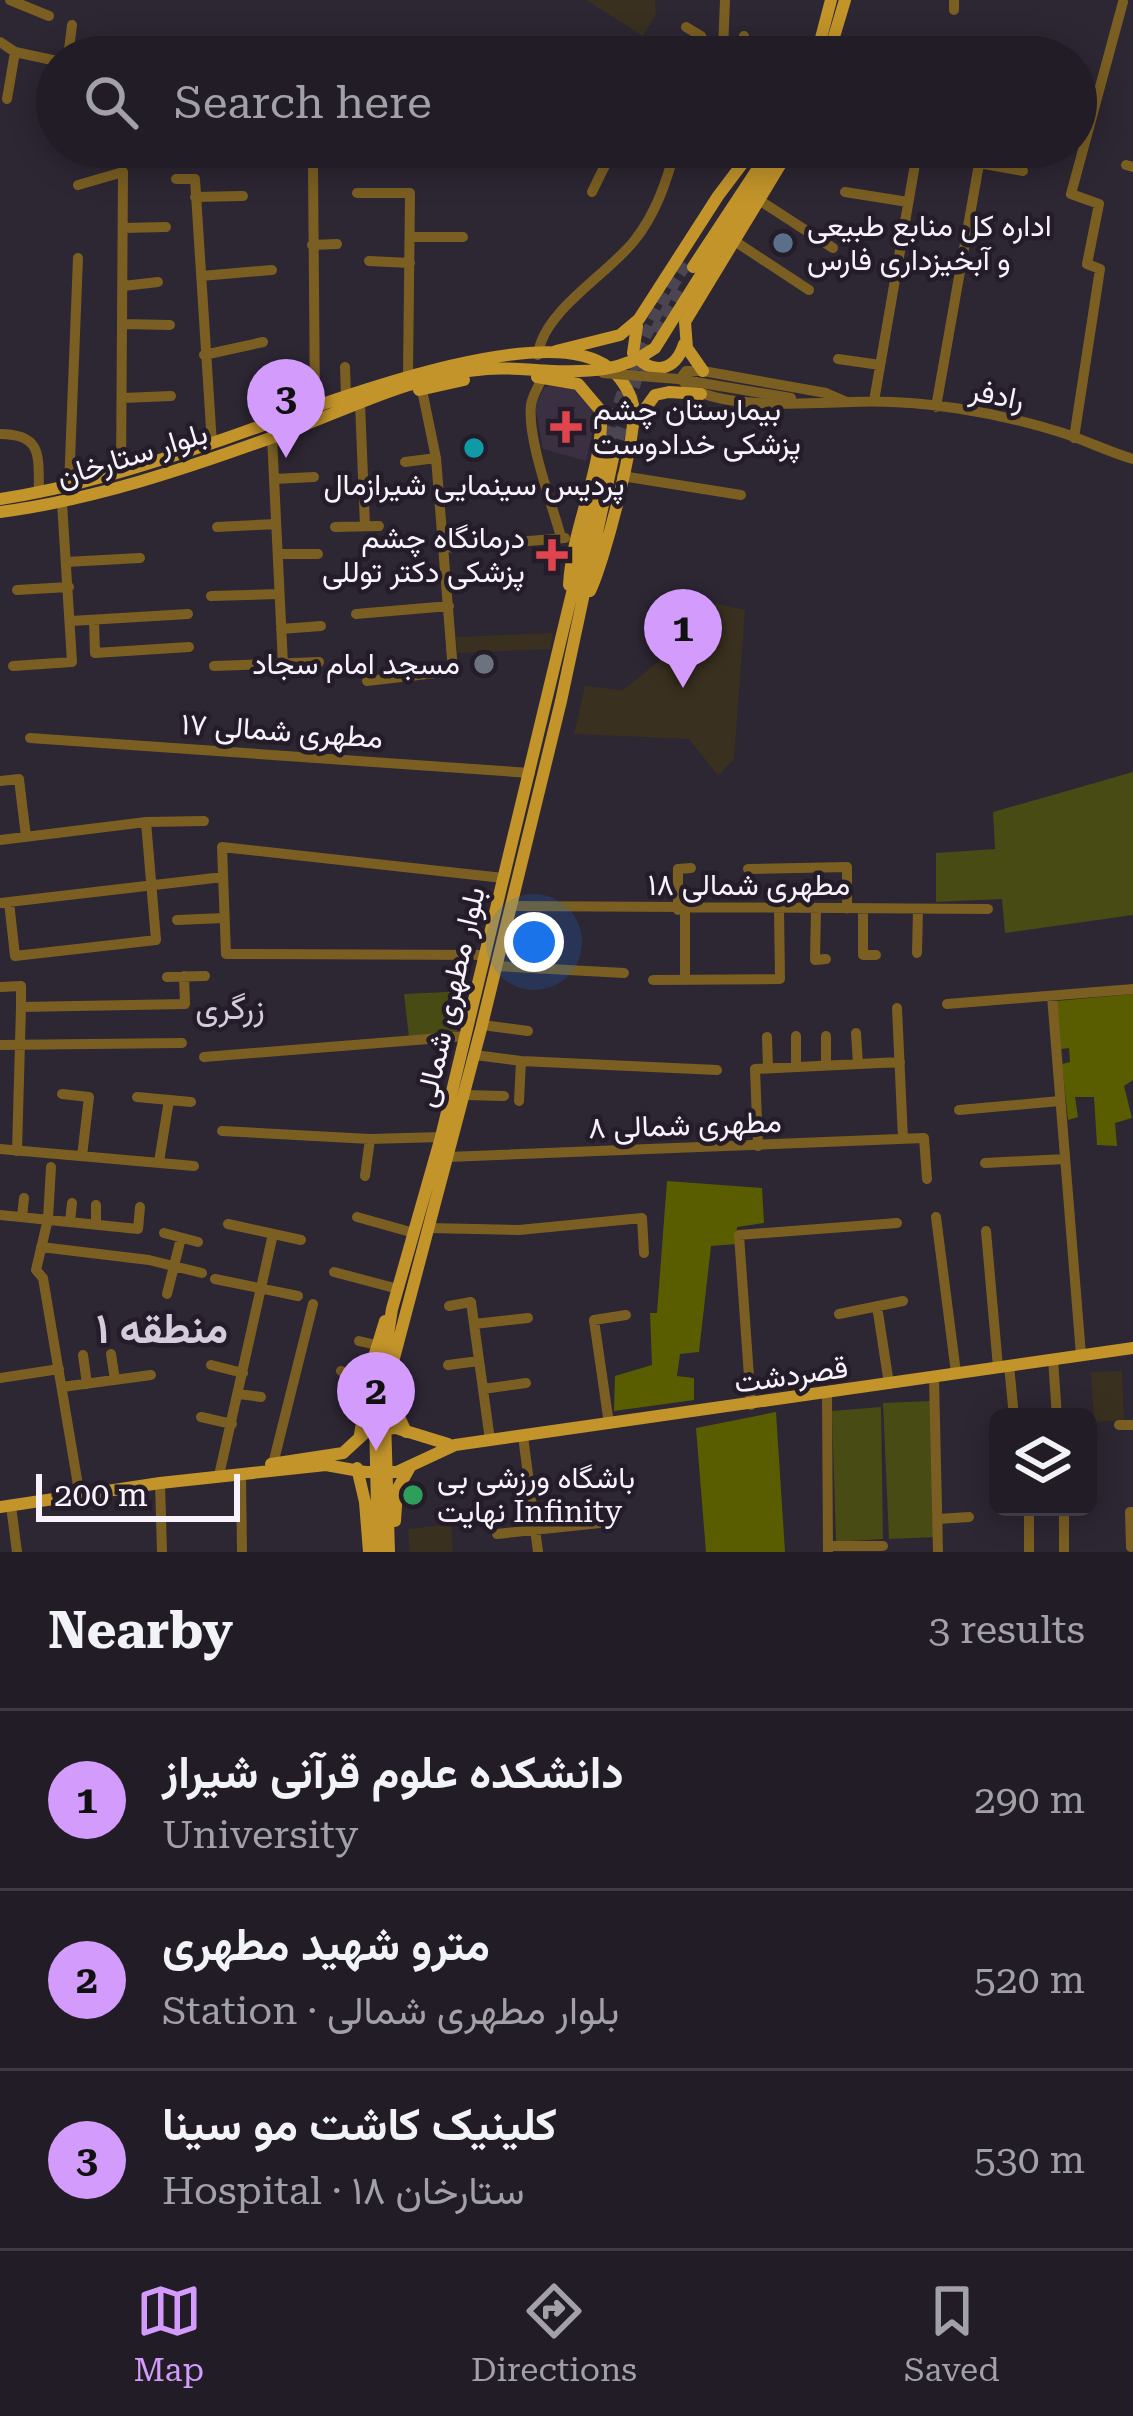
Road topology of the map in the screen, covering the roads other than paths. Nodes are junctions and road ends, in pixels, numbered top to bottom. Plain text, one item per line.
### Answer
1 (10, 0) edge
2 (725, 0) edge
3 (831, 0) edge
4 (845, 0) edge
5 (1123, 2) edge
6 (49, 16) dead end
7 (709, 22) dead end
8 (724, 23) junction
9 (72, 25) dead end
10 (686, 27) dead end
11 (71, 36) edge
12 (701, 36) edge
13 (725, 36) edge
14 (824, 36) edge
15 (829, 36) edge
16 (0, 43) edge
17 (15, 52) junction
18 (36, 56) edge
19 (1097, 98) edge
20 (8, 99) dead end
21 (606, 168) edge
22 (670, 168) edge
23 (741, 168) edge
24 (747, 168) edge
25 (757, 168) edge
26 (768, 168) edge
27 (777, 168) edge
28 (914, 168) edge
29 (978, 168) edge
30 (1004, 168) edge
31 (1078, 168) edge
32 (313, 169) dead end
33 (1023, 171) dead end
34 (176, 179) dead end
35 (78, 185) dead end
36 (592, 192) dead end
37 (845, 192) dead end
38 (357, 193) dead end
39 (243, 196) dead end
40 (195, 197) junction
41 (758, 200) junction
42 (908, 202) junction
43 (166, 227) dead end
44 (123, 228) junction
45 (410, 237) junction
46 (463, 237) dead end
47 (733, 240) junction
48 (338, 244) dead end
49 (312, 245) junction
50 (833, 248) dead end
51 (78, 257) dead end
52 (369, 261) dead end
53 (410, 263) junction
54 (272, 270) dead end
55 (201, 276) junction
56 (158, 282) dead end
57 (123, 286) junction
58 (809, 290) dead end
59 (308, 293) junction
60 (327, 293) dead end
61 (639, 319) junction
62 (123, 324) junction
63 (170, 325) dead end
64 (684, 330) junction
65 (263, 342) dead end
66 (318, 347) junction
67 (298, 350) dead end
68 (542, 354) junction
69 (204, 355) junction
70 (588, 359) junction
71 (838, 359) dead end
72 (880, 365) junction
73 (345, 367) dead end
74 (650, 368) junction
75 (703, 371) junction
76 (603, 373) junction
77 (547, 374) junction
78 (407, 381) junction
79 (578, 384) junction
80 (422, 390) junction
81 (701, 394) junction
82 (171, 396) dead end
83 (346, 396) junction
84 (122, 398) junction
85 (874, 401) junction
86 (847, 402) junction
87 (360, 403) junction
88 (936, 407) junction
89 (315, 408) junction
90 (602, 417) junction
91 (533, 422) junction
92 (518, 424) dead end
93 (632, 429) junction
94 (0, 434) edge
95 (272, 437) junction
96 (1074, 438) junction
97 (212, 444) junction
98 (609, 457) tunnel mouth
99 (436, 458) junction
100 (1133, 459) edge
101 (405, 462) dead end
102 (121, 472) junction
103 (622, 476) junction
104 (314, 477) dead end
105 (274, 479) junction
106 (69, 486) junction
107 (544, 486) junction
108 (560, 490) dead end
109 (39, 493) junction
110 (741, 495) dead end
111 (0, 499) edge
112 (62, 503) junction
113 (0, 512) edge
114 (276, 524) junction
115 (217, 526) dead end
116 (365, 526) junction
117 (379, 526) dead end
118 (335, 527) dead end
119 (567, 537) junction
120 (442, 548) junction
121 (278, 554) junction
122 (318, 554) dead end
123 (140, 558) dead end
124 (66, 562) junction
125 (69, 586) junction
126 (17, 590) dead end
127 (279, 594) junction
128 (211, 596) dead end
129 (449, 606) junction
130 (574, 613) junction
131 (188, 614) dead end
132 (356, 614) dead end
133 (94, 620) junction
134 (70, 621) junction
135 (321, 626) dead end
136 (281, 629) junction
137 (189, 647) dead end
138 (319, 662) dead end
139 (283, 664) junction
140 (13, 666) dead end
141 (214, 666) dead end
142 (367, 681) dead end
143 (30, 738) dead end
144 (530, 773) junction
145 (0, 781) edge
146 (204, 820) dead end
147 (146, 822) junction
148 (26, 836) junction
149 (0, 840) edge
150 (691, 868) dead end
151 (748, 869) dead end
152 (223, 878) junction
153 (503, 878) junction
154 (151, 885) junction
155 (5, 902) edge
156 (511, 906) junction
157 (816, 909) junction
158 (847, 909) junction
159 (863, 909) junction
160 (918, 909) junction
161 (988, 909) dead end
162 (681, 910) junction
163 (779, 910) junction
164 (224, 918) junction
165 (177, 920) dead end
166 (918, 952) dead end
167 (485, 955) junction
168 (876, 955) dead end
169 (826, 958) dead end
170 (496, 966) junction
171 (624, 973) dead end
172 (184, 976) junction
173 (205, 976) dead end
174 (167, 977) dead end
175 (685, 978) junction
176 (652, 980) dead end
177 (0, 987) edge
178 (1133, 989) edge
179 (1052, 995) junction
180 (947, 1004) dead end
181 (21, 1006) junction
182 (897, 1009) dead end
183 (482, 1024) junction
184 (529, 1031) dead end
185 (856, 1033) dead end
186 (466, 1036) junction
187 (796, 1036) dead end
188 (826, 1036) dead end
189 (767, 1037) dead end
190 (182, 1043) dead end
191 (0, 1045) edge
192 (20, 1047) junction
193 (475, 1055) junction
194 (204, 1057) dead end
195 (520, 1061) junction
196 (900, 1062) junction
197 (858, 1064) junction
198 (826, 1066) junction
199 (796, 1067) junction
200 (762, 1069) junction
201 (717, 1070) dead end
202 (62, 1094) dead end
203 (464, 1094) junction
204 (504, 1096) dead end
205 (137, 1097) dead end
206 (169, 1100) junction
207 (519, 1101) dead end
208 (1060, 1101) junction
209 (190, 1102) dead end
210 (959, 1110) dead end
211 (222, 1131) dead end
212 (441, 1137) junction
213 (370, 1138) junction
214 (903, 1139) junction
215 (758, 1146) junction
216 (0, 1149) edge
217 (17, 1150) junction
218 (82, 1156) junction
219 (448, 1157) junction
220 (1065, 1159) junction
221 (159, 1162) junction
222 (985, 1163) dead end
223 (194, 1166) dead end
224 (51, 1167) dead end
225 (365, 1176) dead end
226 (927, 1179) dead end
227 (23, 1198) dead end
228 (72, 1202) dead end
229 (96, 1205) dead end
230 (140, 1208) dead end
231 (120, 1212) dead end
232 (0, 1215) edge
233 (22, 1216) junction
234 (357, 1217) dead end
235 (937, 1217) dead end
236 (48, 1219) junction
237 (70, 1222) junction
238 (897, 1223) dead end
239 (96, 1224) junction
240 (228, 1224) dead end
241 (119, 1227) junction
242 (421, 1230) junction
243 (986, 1231) dead end
244 (164, 1233) dead end
245 (273, 1234) junction
246 (181, 1238) junction
247 (302, 1240) dead end
248 (198, 1242) dead end
249 (41, 1247) junction
250 (644, 1253) dead end
251 (174, 1266) junction
252 (334, 1272) dead end
253 (202, 1273) dead end
254 (215, 1279) dead end
255 (261, 1288) junction
256 (398, 1289) junction
257 (167, 1294) dead end
258 (298, 1296) dead end
259 (903, 1301) dead end
260 (313, 1304) dead end
261 (449, 1306) dead end
262 (877, 1306) junction
263 (399, 1307) junction
264 (838, 1314) dead end
265 (626, 1315) dead end
266 (528, 1318) dead end
267 (474, 1324) junction
268 (358, 1341) dead end
269 (376, 1345) junction
270 (1133, 1348) edge
271 (82, 1354) dead end
272 (111, 1354) dead end
273 (1081, 1355) junction
274 (1053, 1359) junction
275 (479, 1361) junction
276 (211, 1365) dead end
277 (448, 1365) dead end
278 (1003, 1366) junction
279 (59, 1369) junction
280 (341, 1372) dead end
281 (243, 1373) junction
282 (956, 1373) junction
283 (151, 1375) dead end
284 (934, 1377) junction
285 (0, 1378) edge
286 (368, 1378) junction
287 (115, 1380) junction
288 (526, 1383) dead end
289 (87, 1384) junction
290 (889, 1384) junction
291 (62, 1387) junction
292 (483, 1389) junction
293 (238, 1394) junction
294 (826, 1394) junction
295 (261, 1397) dead end
296 (751, 1405) junction
297 (1012, 1408) edge
298 (1057, 1408) edge
299 (201, 1417) dead end
300 (232, 1424) junction
301 (609, 1424) junction
302 (1119, 1425) dead end
303 (1133, 1425) edge
304 (405, 1431) junction
305 (524, 1436) junction
306 (360, 1437) junction
307 (490, 1440) junction
308 (455, 1445) junction
309 (273, 1464) junction
310 (408, 1467) junction
311 (220, 1471) junction
312 (361, 1471) junction
313 (241, 1476) junction
314 (160, 1483) junction
315 (80, 1497) junction
316 (5, 1507) edge
317 (1133, 1512) edge
318 (1029, 1516) edge
319 (1064, 1516) edge
320 (969, 1517) dead end
321 (938, 1519) junction
322 (600, 1523) dead end
323 (535, 1530) junction
324 (497, 1534) dead end
325 (884, 1546) dead end
326 (1131, 1547) edge
327 (828, 1549) edge
328 (17, 1552) edge
329 (162, 1552) edge
330 (242, 1552) edge
331 (374, 1552) edge
332 (392, 1552) edge
333 (538, 1552) edge
334 (938, 1552) edge
335 (1029, 1552) edge
336 (1064, 1552) edge

1 - 6 street
2 - 8 street
3 - 14 main road
4 - 15 main road
5 - 19 street
7 - 8 street
8 - 13 street
9 - 11 street
10 - 12 street
16 - 17 street
17 - 18 street
17 - 20 street
21 - 36 street
22 - 68 street
23 - 61 main road
24 - 25 main road
26 - 76 main road, bridge
27 - 41 main road
28 - 42 street
29 - 88 street
30 - 33 street
31 - 96 street
32 - 49 street
34 - 40 street
35 - 44 street
37 - 42 street
38 - 45 street
39 - 40 street
40 - 55 street
41 - 47 main road
41 - 50 street
42 - 72 street
43 - 44 street
44 - 57 street
45 - 46 street
45 - 53 street
47 - 58 street
47 - 64 main road
48 - 49 street
49 - 59 street
51 - 106 street
52 - 53 street
53 - 78 street
54 - 55 street
55 - 69 street
56 - 57 street
57 - 62 street
59 - 60 street
59 - 66 street
61 - 68 main road
61 - 74 main road
62 - 63 street
62 - 84 street
64 - 74 main road
64 - 75 main road
65 - 69 street
66 - 67 street
66 - 89 street
68 - 70 main road
68 - 78 main road, بلوار ستارخان
69 - 97 street
70 - 79 main road
70 - 93 main road
71 - 72 street
72 - 85 street
73 - 83 street
74 - 81 main road
75 - 81 street
75 - 86 street
76 - 77 main road, bridge
76 - 86 street, bridge
77 - 78 main road, بلوار ستارخان
77 - 79 main road
77 - 80 main road
77 - 91 street
78 - 80 main road
78 - 83 main road, بلوار ستارخان
78 - 87 main road, بلوار ستارخان
79 - 90 main road
80 - 99 street
81 - 86 street
81 - 93 main road
82 - 84 street
83 - 89 main road, بلوار ستارخان
84 - 102 street
85 - 86 street, رادفر
85 - 88 street, رادفر
87 - 95 main road, بلوار ستارخان
87 - 116 street
88 - 96 street, رادفر
89 - 97 main road, بلوار ستارخان
90 - 93 main road
90 - 119 main road
91 - 92 street
91 - 107 street
93 - 103 main road
94 - 109 street
95 - 105 street
95 - 112 main road, بلوار ستارخان
96 - 100 street, رادفر
97 - 102 main road, بلوار ستارخان
98 - 130 main road, بلوار مطهرى شمالى
99 - 101 street
99 - 120 street
102 - 106 main road, بلوار ستارخان
103 - 110 street
103 - 130 main road
104 - 105 street
105 - 114 street
106 - 109 main road, بلوار ستارخان
107 - 108 street
107 - 119 street
109 - 111 main road, بلوار ستارخان
112 - 113 main road, بلوار ستارخان
112 - 124 street
114 - 115 street
114 - 121 street
116 - 117 street
116 - 118 street
119 - 120 street
119 - 130 main road
120 - 129 street
121 - 122 street
121 - 127 street
123 - 124 street
124 - 125 street
125 - 126 street
125 - 134 street
127 - 128 street
127 - 136 street
129 - 132 street
129 - 142 street
130 - 144 main road, بلوار مطهرى شمالى
130 - 156 main road, بلوار مطهرى شمالى
131 - 133 street
133 - 134 street
133 - 137 street
134 - 140 street
135 - 136 street
136 - 139 street
138 - 139 street
139 - 141 street
143 - 144 street, ۱۷ مطهری شمالی
144 - 153 main road, بلوار مطهرى شمالى
145 - 148 street
146 - 147 street
147 - 148 street
147 - 154 street
148 - 149 street
150 - 162 street
151 - 158 street
152 - 153 street
152 - 154 street
152 - 164 street
153 - 167 main road, بلوار مطهرى شمالى
154 - 155 street
154 - 155 street
156 - 162 street, ۱۸ مطهری شمالی
156 - 170 main road, بلوار مطهرى شمالى
157 - 158 street, ۱۸ مطهری شمالی
157 - 163 street, ۱۸ مطهری شمالی
157 - 169 street
158 - 159 street, ۱۸ مطهری شمالی
159 - 160 street, ۱۸ مطهری شمالی
159 - 168 street
160 - 161 street, ۱۸ مطهری شمالی
160 - 166 street
162 - 163 street, ۱۸ مطهری شمالی
162 - 175 street
163 - 175 street
164 - 165 street
164 - 167 street
167 - 186 main road, بلوار مطهرى شمالى
170 - 171 street
170 - 183 main road, بلوار مطهرى شمالى
172 - 173 street
172 - 174 street
172 - 181 street
175 - 176 street
177 - 181 street
178 - 179 street
179 - 180 street
179 - 208 street
181 - 192 street
182 - 196 street
183 - 184 street
183 - 193 main road, بلوار مطهرى شمالى
185 - 197 street
186 - 194 street
186 - 212 main road, بلوار مطهرى شمالى
187 - 199 street
188 - 198 street
189 - 200 street
190 - 192 street
191 - 192 street
192 - 217 street
193 - 195 street
193 - 203 main road, بلوار مطهرى شمالى
195 - 201 street
195 - 207 street
196 - 197 street
196 - 214 street
197 - 198 street
198 - 199 street
199 - 200 street
200 - 215 street
202 - 218 street
203 - 204 street
203 - 219 main road, بلوار مطهرى شمالى
205 - 206 street
206 - 209 street
206 - 221 street
208 - 210 street
208 - 220 street
211 - 213 street
212 - 213 street
212 - 242 main road, بلوار مطهرى شمالى
213 - 225 street
214 - 215 street, ۸ مطهری شمالی
214 - 226 street, ۸ مطهری شمالی
215 - 219 street, ۸ مطهری شمالی
216 - 217 street
217 - 218 street
218 - 221 street
219 - 242 main road, بلوار مطهرى شمالى
220 - 222 street
220 - 273 street
221 - 223 street
224 - 236 street
227 - 233 street
228 - 237 street
229 - 239 street
230 - 241 street
231 - 241 street
232 - 233 street
233 - 236 street
234 - 242 street
235 - 282 street
236 - 237 street
236 - 249 street
237 - 239 street
238 - 296 street
239 - 241 street
240 - 245 street
242 - 250 street
242 - 256 main road, بلوار مطهرى شمالى
242 - 263 main road, بلوار مطهرى شمالى
243 - 278 street
244 - 246 street
245 - 247 street
245 - 255 street
246 - 248 street
246 - 251 street
249 - 251 street
249 - 279 street
251 - 253 street
251 - 257 street
252 - 256 street
254 - 255 street
255 - 258 street
255 - 281 street
256 - 263 main road, بلوار مطهرى شمالى
259 - 262 street
260 - 309 street
261 - 267 street
262 - 264 street
262 - 290 street
263 - 269 main road
263 - 304 main road
263 - 331 main road, بلوار مطهرى شمالى
263 - 332 main road, بلوار مطهرى شمالى
265 - 301 street
266 - 267 street
267 - 275 street
268 - 269 street
269 - 286 main road
270 - 273 main road, قصردشت
271 - 289 street
272 - 287 street
273 - 274 main road, قصردشت
274 - 278 main road, قصردشت
274 - 298 street
275 - 277 street
275 - 292 street
276 - 281 street
278 - 282 main road, قصردشت
278 - 297 street
279 - 285 street
279 - 291 street
280 - 286 street
281 - 293 street
282 - 284 main road, قصردشت
283 - 287 street
284 - 290 main road, قصردشت
284 - 321 street
286 - 306 main road
287 - 289 street
288 - 292 street
289 - 291 street
290 - 294 main road, قصردشت
291 - 315 street
292 - 307 street
293 - 295 street
293 - 300 street
294 - 296 main road, قصردشت
294 - 327 street
296 - 301 main road, قصردشت
299 - 300 street
300 - 311 street
301 - 305 main road, قصردشت
302 - 303 street
304 - 306 main road, bridge
304 - 308 main road
304 - 310 main road
305 - 307 main road, قصردشت
305 - 323 street
306 - 309 main road
306 - 312 main road
307 - 308 main road, قصردشت
308 - 310 main road
309 - 311 main road
310 - 312 main road, bridge
310 - 332 main road
311 - 314 main road
312 - 313 main road
312 - 331 main road
313 - 314 main road
313 - 330 street
314 - 315 main road
314 - 329 street
315 - 316 main road
316 - 328 street
317 - 326 street
318 - 335 street
319 - 336 street
320 - 321 street
321 - 334 street
322 - 323 street
323 - 324 street
323 - 333 street
325 - 327 street

